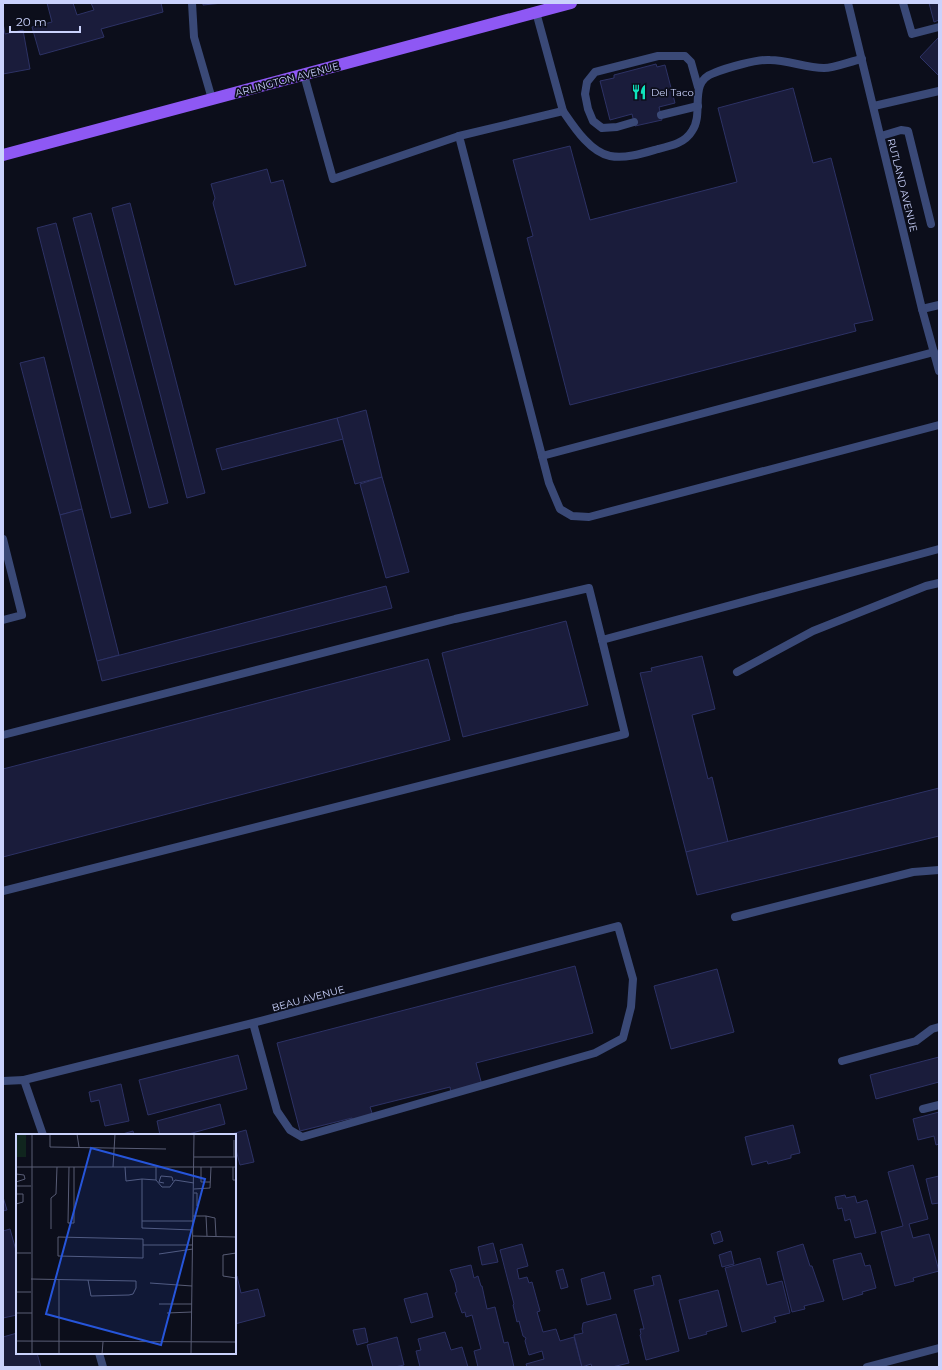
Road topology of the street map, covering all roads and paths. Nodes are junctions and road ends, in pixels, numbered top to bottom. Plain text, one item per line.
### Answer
1 (192, 3) edge
2 (571, 3) edge
3 (848, 3) edge
4 (903, 3) edge
5 (536, 12) junction
6 (939, 27) edge
7 (862, 59) junction
8 (304, 74) junction
9 (698, 87) junction
10 (939, 91) edge
11 (212, 99) junction
12 (698, 106) junction
13 (874, 106) junction
14 (563, 111) junction
15 (661, 115) dead end
16 (634, 122) dead end
17 (459, 136) junction
18 (880, 136) junction
19 (3, 155) edge
20 (931, 224) dead end
21 (939, 305) edge
22 (922, 309) junction
23 (934, 352) junction
24 (939, 371) edge
25 (939, 425) edge
26 (542, 456) junction
27 (3, 539) edge
28 (939, 549) edge
29 (939, 583) edge
30 (3, 620) edge
31 (602, 640) junction
32 (737, 672) dead end
33 (3, 735) edge
34 (939, 870) edge
35 (3, 891) edge
36 (736, 917) dead end
37 (253, 1023) junction
38 (939, 1027) edge
39 (842, 1061) dead end
40 (3, 1080) edge
41 (24, 1080) junction
42 (939, 1104) edge
43 (923, 1109) dead end
44 (43, 1134) edge
45 (939, 1348) edge
46 (99, 1354) edge
47 (103, 1367) edge
48 (867, 1367) edge

1 - 11 street
2 - 5 main road, ARLINGTON AVENUE
3 - 7 street, RUTLAND AVENUE
4 - 6 street
5 - 8 main road, ARLINGTON AVENUE
5 - 14 street
7 - 9 street
7 - 13 street, RUTLAND AVENUE
8 - 11 main road, ARLINGTON AVENUE
8 - 17 street
9 - 12 street
9 - 16 street
10 - 13 street
11 - 19 main road, ARLINGTON AVENUE
12 - 14 street
12 - 15 street
13 - 18 street, RUTLAND AVENUE
14 - 17 street
17 - 26 street
18 - 20 street
18 - 22 street, RUTLAND AVENUE
21 - 22 street
22 - 23 street, RUTLAND AVENUE
23 - 24 street, RUTLAND AVENUE
23 - 26 street
25 - 26 street
27 - 30 street
28 - 31 street
29 - 32 street
31 - 33 street
31 - 35 street
34 - 36 street
37 - 37 street, BEAU AVENUE
37 - 41 street, BEAU AVENUE
38 - 39 street
40 - 41 street, BEAU AVENUE
41 - 44 street
42 - 43 street
45 - 48 street
46 - 47 street

